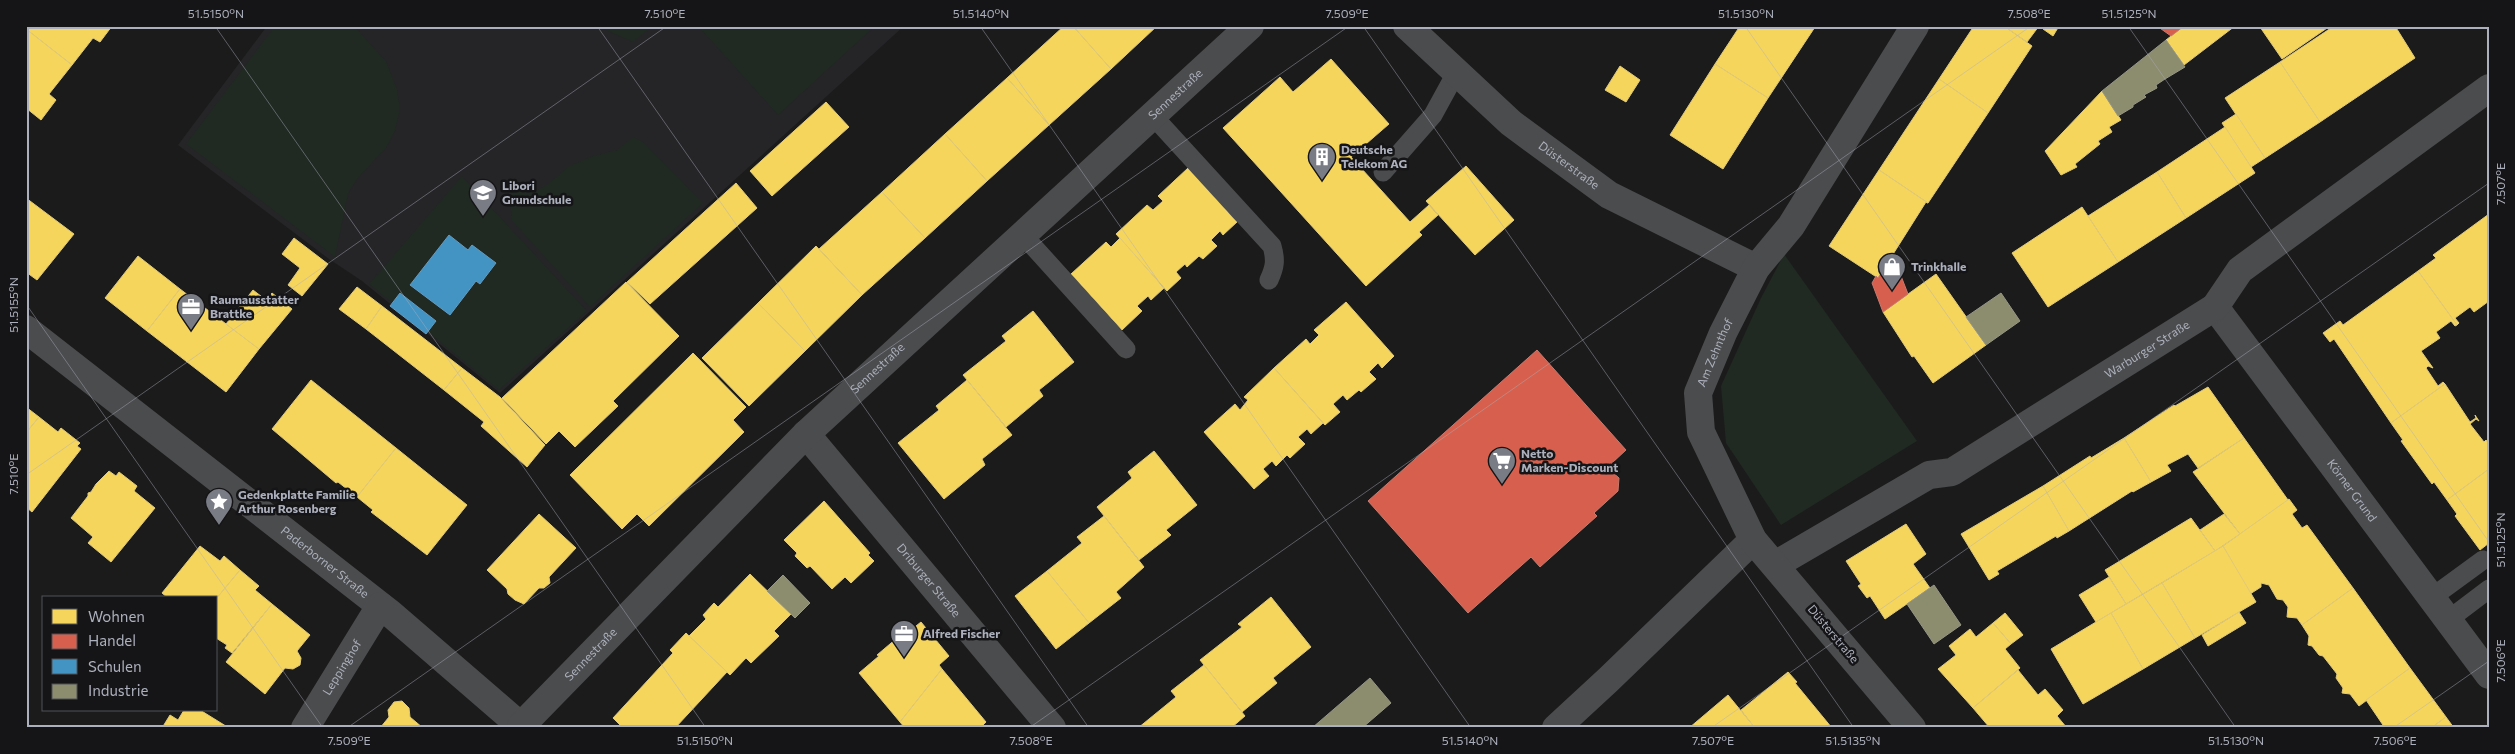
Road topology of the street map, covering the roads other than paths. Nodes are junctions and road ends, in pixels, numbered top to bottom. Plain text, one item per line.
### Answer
1 (1250, 26) edge
2 (1406, 26) edge
3 (1915, 26) edge
4 (1456, 73) junction
5 (2489, 88) edge
6 (1153, 116) junction
7 (1383, 172) dead end
8 (1023, 235) junction
9 (1756, 268) junction
10 (1269, 280) dead end
11 (2215, 307) junction
12 (26, 329) edge
13 (1126, 349) dead end
14 (806, 434) junction
15 (1753, 540) junction
16 (2483, 560) dead end
17 (1775, 565) junction
18 (2489, 589) edge
19 (2431, 598) junction
20 (380, 606) junction
21 (2448, 620) junction
22 (2489, 675) edge
23 (522, 727) edge
24 (305, 728) edge
25 (1052, 728) edge
26 (1556, 728) edge
27 (1912, 728) edge

1 - 6 street, Sennestraße
2 - 4 street, Düsterstraße
3 - 9 street, Am Zehnthof
4 - 7 lane
4 - 9 street, Düsterstraße
5 - 11 street, Warburger Straße
6 - 8 street, Sennestraße
6 - 10 lane
8 - 13 lane
8 - 14 street, Sennestraße
9 - 15 street, Am Zehnthof
11 - 17 street, Warburger Straße
11 - 19 street, Körner Grund
12 - 20 street, Paderborner Straße
14 - 23 street, Sennestraße
14 - 25 street, Driburger Straße
15 - 17 street, Düsterstraße
15 - 26 street
16 - 19 lane
17 - 27 street, Düsterstraße
18 - 21 lane
19 - 21 street, Körner Grund
20 - 23 street, Paderborner Straße
20 - 24 street, Leppinghof
21 - 22 street, Körner Grund

